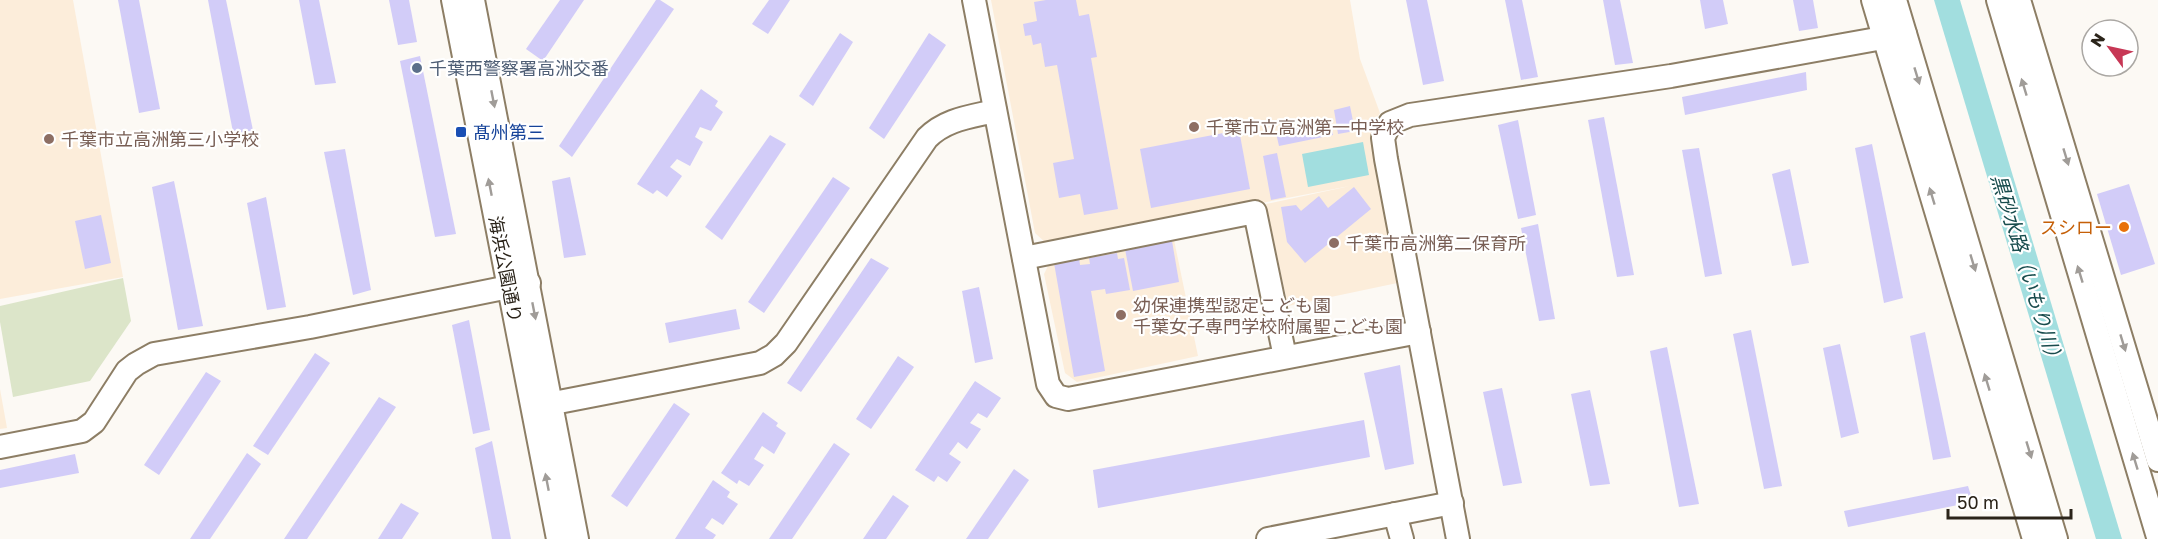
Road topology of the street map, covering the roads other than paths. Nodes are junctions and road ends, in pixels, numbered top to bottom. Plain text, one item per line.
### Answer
1 (453, 0) edge
2 (473, 0) edge
3 (974, 0) edge
4 (1873, 0) edge
5 (1894, 0) edge
6 (1998, 0) edge
7 (2019, 0) edge
8 (1895, 36) junction
9 (995, 111) junction
10 (1024, 258) junction
11 (519, 285) junction
12 (1419, 332) junction
13 (1285, 357) junction
14 (542, 405) junction
15 (0, 447) edge
16 (2158, 460) edge
17 (1452, 503) junction
18 (1395, 514) junction
19 (2158, 537) edge
20 (2047, 538) edge
21 (558, 539) edge
22 (577, 539) edge
23 (1268, 539) edge
24 (1402, 539) edge
25 (1458, 539) edge

11 -> 1 street, 海浜公園通り
2 -> 11 street, 海浜公園通り
3 - 9 street
4 - 8 street
5 - 8 street
19 -> 6 street
7 -> 16 street
8 - 12 street
8 - 20 street
9 - 10 street
9 - 14 street
10 - 13 street
10 - 13 street
11 - 14 street, 海浜公園通り
11 - 15 street
12 - 13 street
12 - 17 street
21 -> 14 street, 海浜公園通り
14 - 22 street, 海浜公園通り
17 - 18 street
17 - 25 street
18 - 23 street
18 - 24 street

